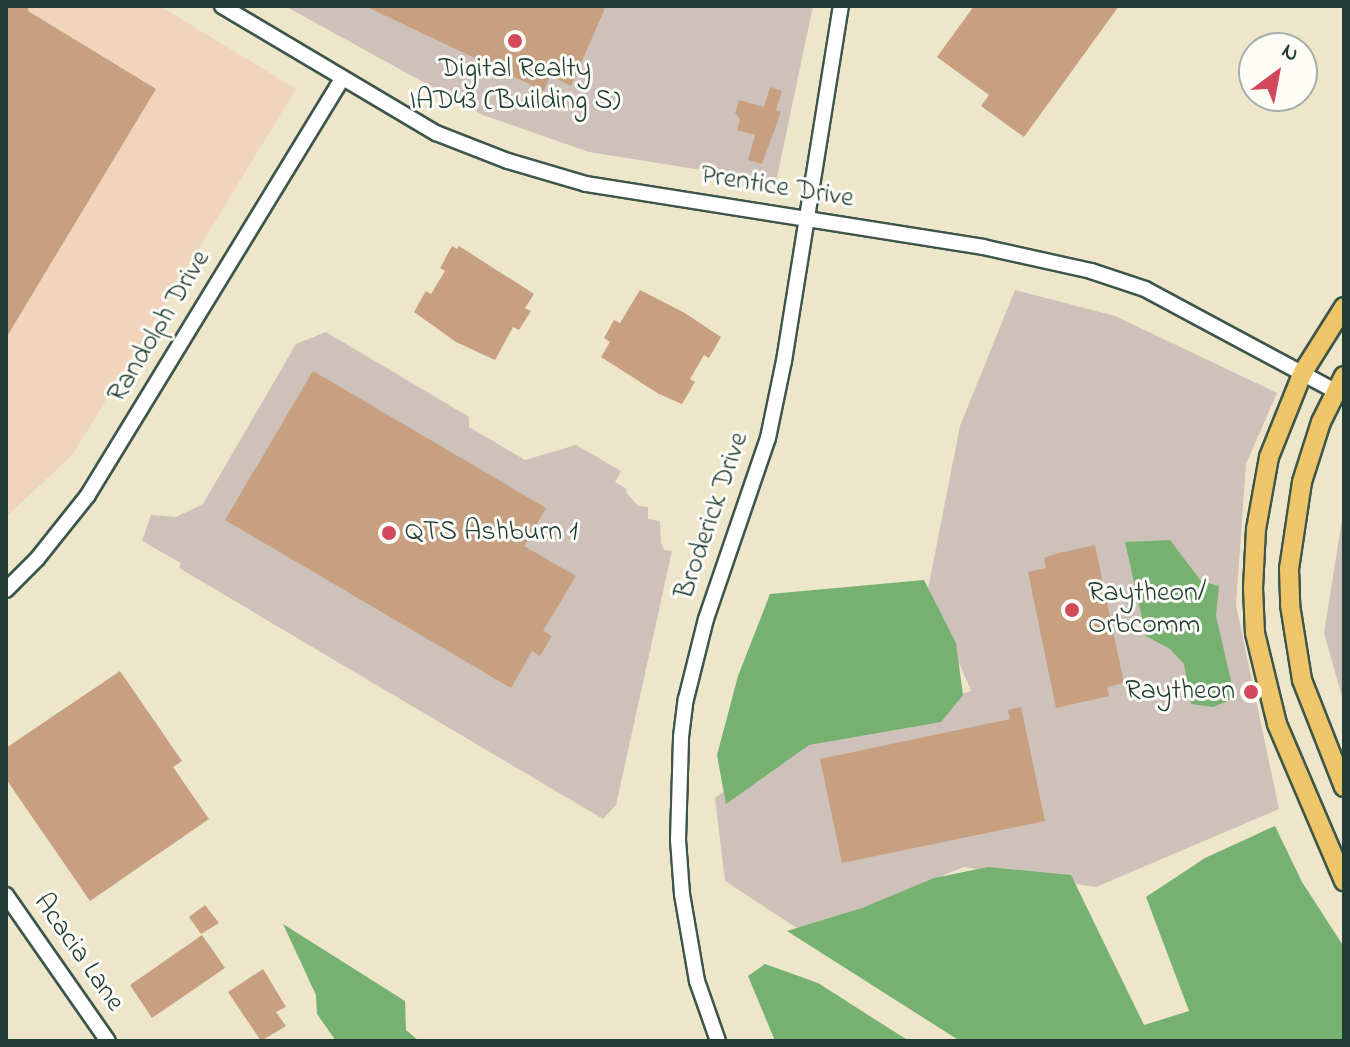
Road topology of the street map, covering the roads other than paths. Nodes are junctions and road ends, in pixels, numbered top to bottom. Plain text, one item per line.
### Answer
1 (222, 6) edge
2 (841, 6) edge
3 (342, 79) junction
4 (805, 220) junction
5 (1344, 307) edge
6 (1303, 372) junction
7 (1340, 384) edge
8 (6, 590) edge
9 (1344, 787) edge
10 (1344, 881) edge
11 (6, 895) edge
12 (108, 1041) edge
13 (718, 1041) edge

1 - 3 street, Prentice Drive
2 - 4 street, Broderick Drive
3 - 4 street, Prentice Drive
3 - 8 street, Randolph Drive
4 - 6 street, Prentice Drive
4 - 13 street, Broderick Drive
5 - 6 main road
6 - 7 street, Prentice Drive
6 - 10 main road
7 - 9 main road
11 - 12 street, Acacia Lane

